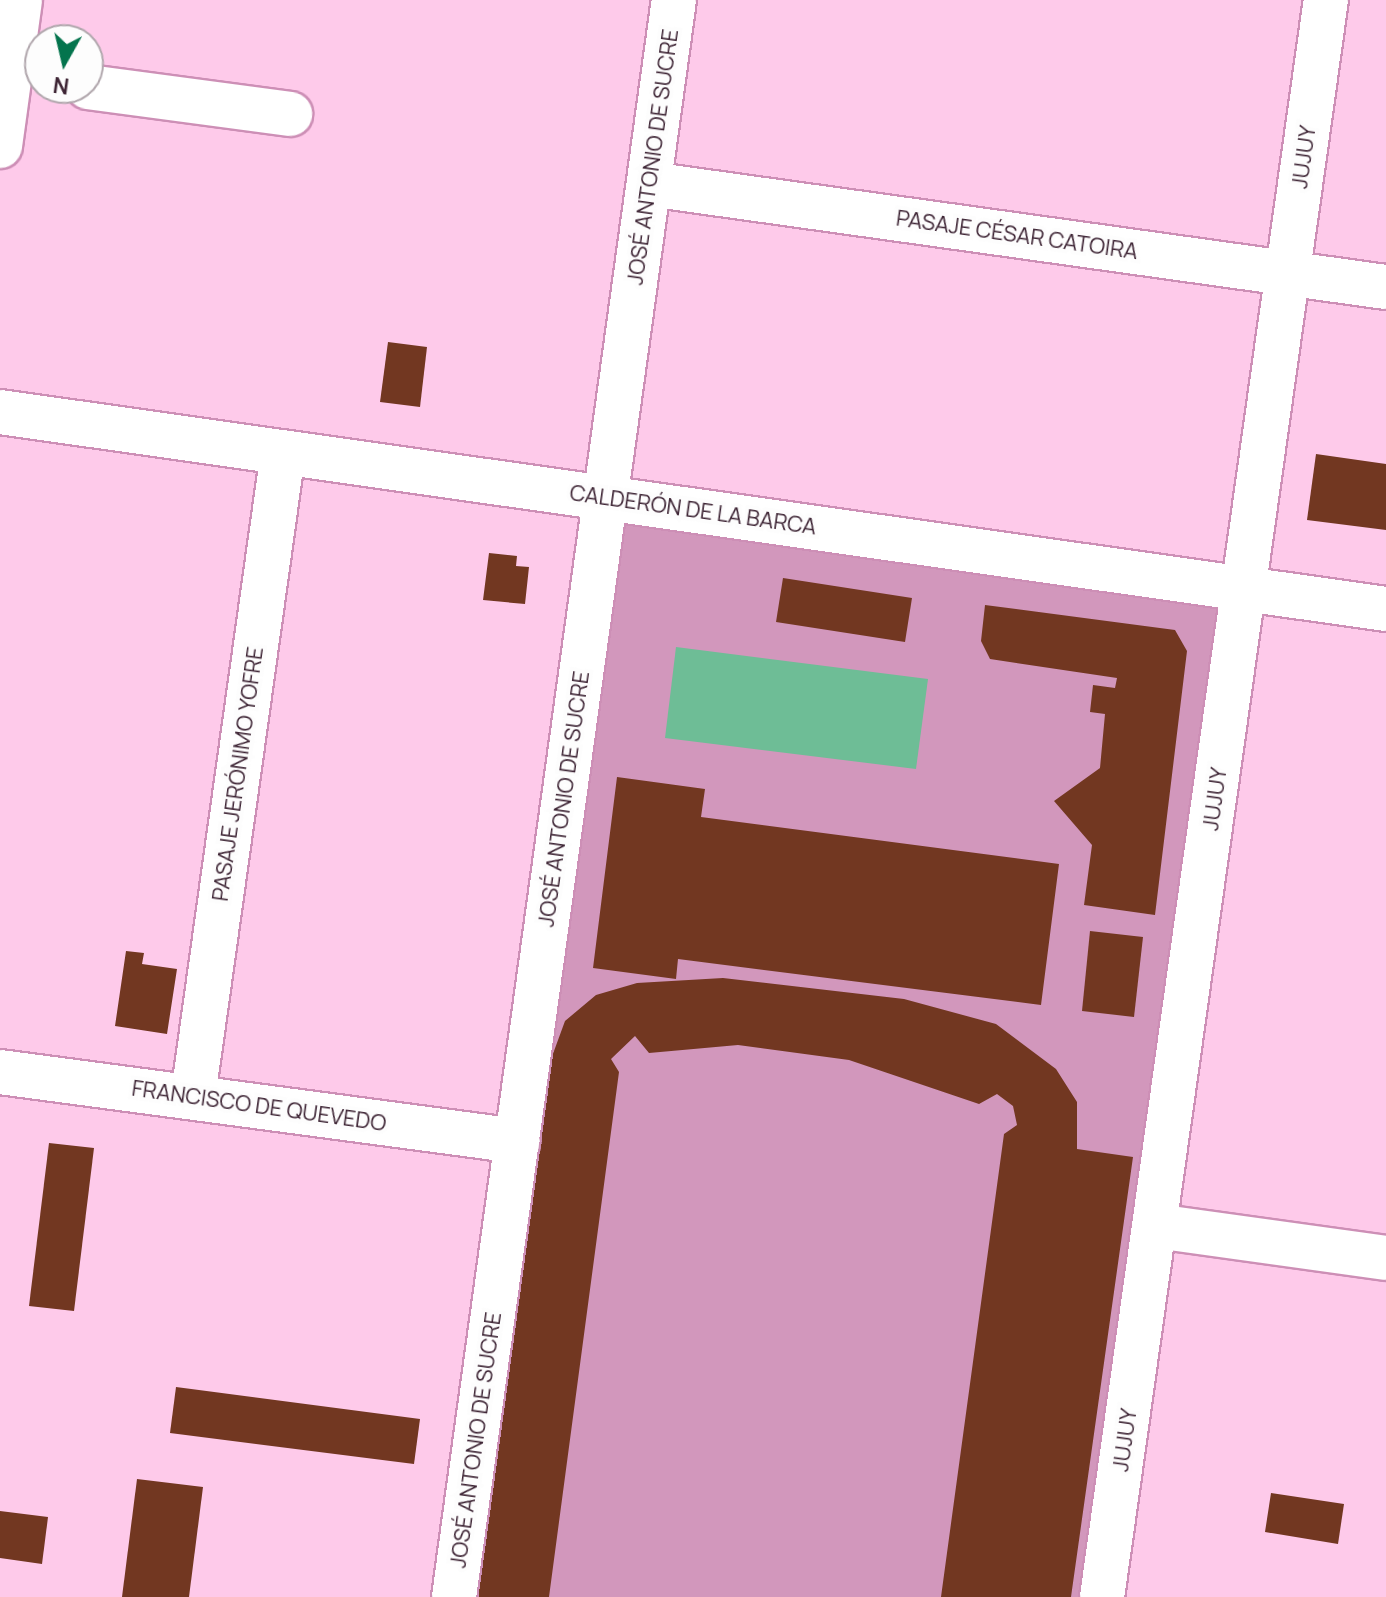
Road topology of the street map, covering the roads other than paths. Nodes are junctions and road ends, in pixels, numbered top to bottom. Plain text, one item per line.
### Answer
1 (20, 0) edge
2 (674, 0) edge
3 (1326, 0) edge
4 (24, 62) edge
5 (24, 81) edge
6 (104, 89) edge
7 (290, 114) dead end
8 (0, 146) edge
9 (649, 184) junction
10 (1288, 273) junction
11 (1386, 287) edge
12 (0, 412) edge
13 (283, 452) junction
14 (606, 498) junction
15 (1244, 589) junction
16 (1386, 609) edge
17 (0, 1072) edge
18 (193, 1096) junction
19 (517, 1141) junction
20 (1156, 1226) junction
21 (1386, 1258) edge
22 (454, 1597) edge
23 (1102, 1597) edge

1 - 4 street
2 - 9 street, JOSÉ ANTONIO DE SUCRE
3 - 10 street, JUJUY
5 - 8 street
6 - 7 street
9 - 10 street, PASAJE CÉSAR CATOIRA
9 - 14 street, JOSÉ ANTONIO DE SUCRE
10 - 11 street, PASAJE CÉSAR CATOIRA
10 - 15 street, JUJUY
12 - 13 street, CALDERÓN DE LA BARCA
13 - 14 street, CALDERÓN DE LA BARCA
13 - 18 street, PASAJE JERÓNIMO YOFRE
14 - 15 street, CALDERÓN DE LA BARCA
14 - 19 street, JOSÉ ANTONIO DE SUCRE
15 - 16 street, CALDERÓN DE LA BARCA
15 - 20 street, JUJUY
17 - 18 street, FRANCISCO DE QUEVEDO
18 - 19 street, FRANCISCO DE QUEVEDO
19 - 22 street, JOSÉ ANTONIO DE SUCRE
20 - 21 street
20 - 23 street, JUJUY

